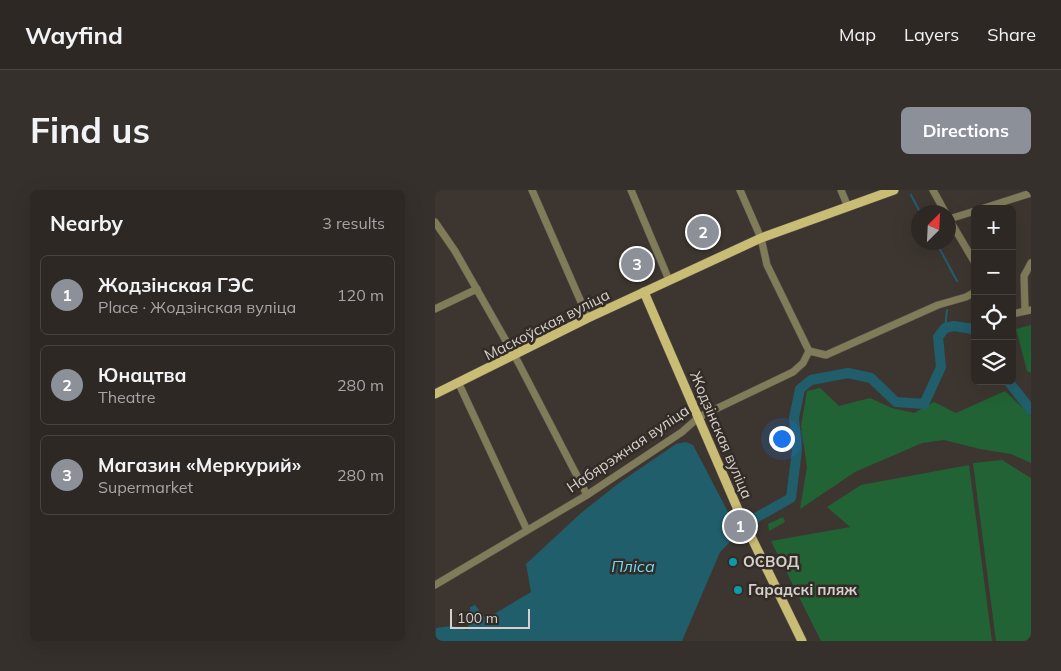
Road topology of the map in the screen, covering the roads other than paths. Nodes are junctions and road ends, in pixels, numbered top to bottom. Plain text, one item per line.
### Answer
1 (532, 190) edge
2 (631, 190) edge
3 (739, 190) edge
4 (841, 190) edge
5 (894, 190) edge
6 (933, 190) edge
7 (1031, 193) edge
8 (941, 205) edge
9 (994, 205) edge
10 (848, 207) junction
11 (971, 212) edge
12 (956, 217) edge
13 (435, 222) edge
14 (956, 231) edge
15 (761, 238) junction
16 (971, 256) edge
17 (1031, 263) edge
18 (669, 280) junction
19 (477, 289) junction
20 (644, 292) junction
21 (971, 294) edge
22 (435, 309) edge
23 (1028, 310) edge
24 (589, 318) junction
25 (809, 351) junction
26 (514, 357) junction
27 (459, 384) junction
28 (435, 394) edge
29 (699, 417) junction
30 (587, 495) junction
31 (527, 530) junction
32 (435, 585) edge
33 (802, 641) edge

1 - 24 street
2 - 18 street
3 - 15 street
4 - 10 street
5 - 10 main road, Маскоўская вуліца
6 - 8 street
7 - 9 street
10 - 15 main road, Маскоўская вуліца
11 - 12 street
13 - 19 street
14 - 16 street
15 - 18 main road, Маскоўская вуліца
15 - 25 street
17 - 23 street
18 - 20 main road, Маскоўская вуліца
19 - 22 street
19 - 26 street
20 - 24 main road, Маскоўская вуліца
20 - 29 main road, Жодзінская вуліца
21 - 25 street
24 - 26 main road, Маскоўская вуліца
25 - 29 street, Набярэжная вуліца
26 - 27 main road, Маскоўская вуліца
26 - 30 street
27 - 28 main road, Маскоўская вуліца
27 - 31 street
29 - 30 street, Набярэжная вуліца
29 - 33 main road, Жодзінская вуліца
30 - 31 street, Набярэжная вуліца
31 - 32 street, Набярэжная вуліца

